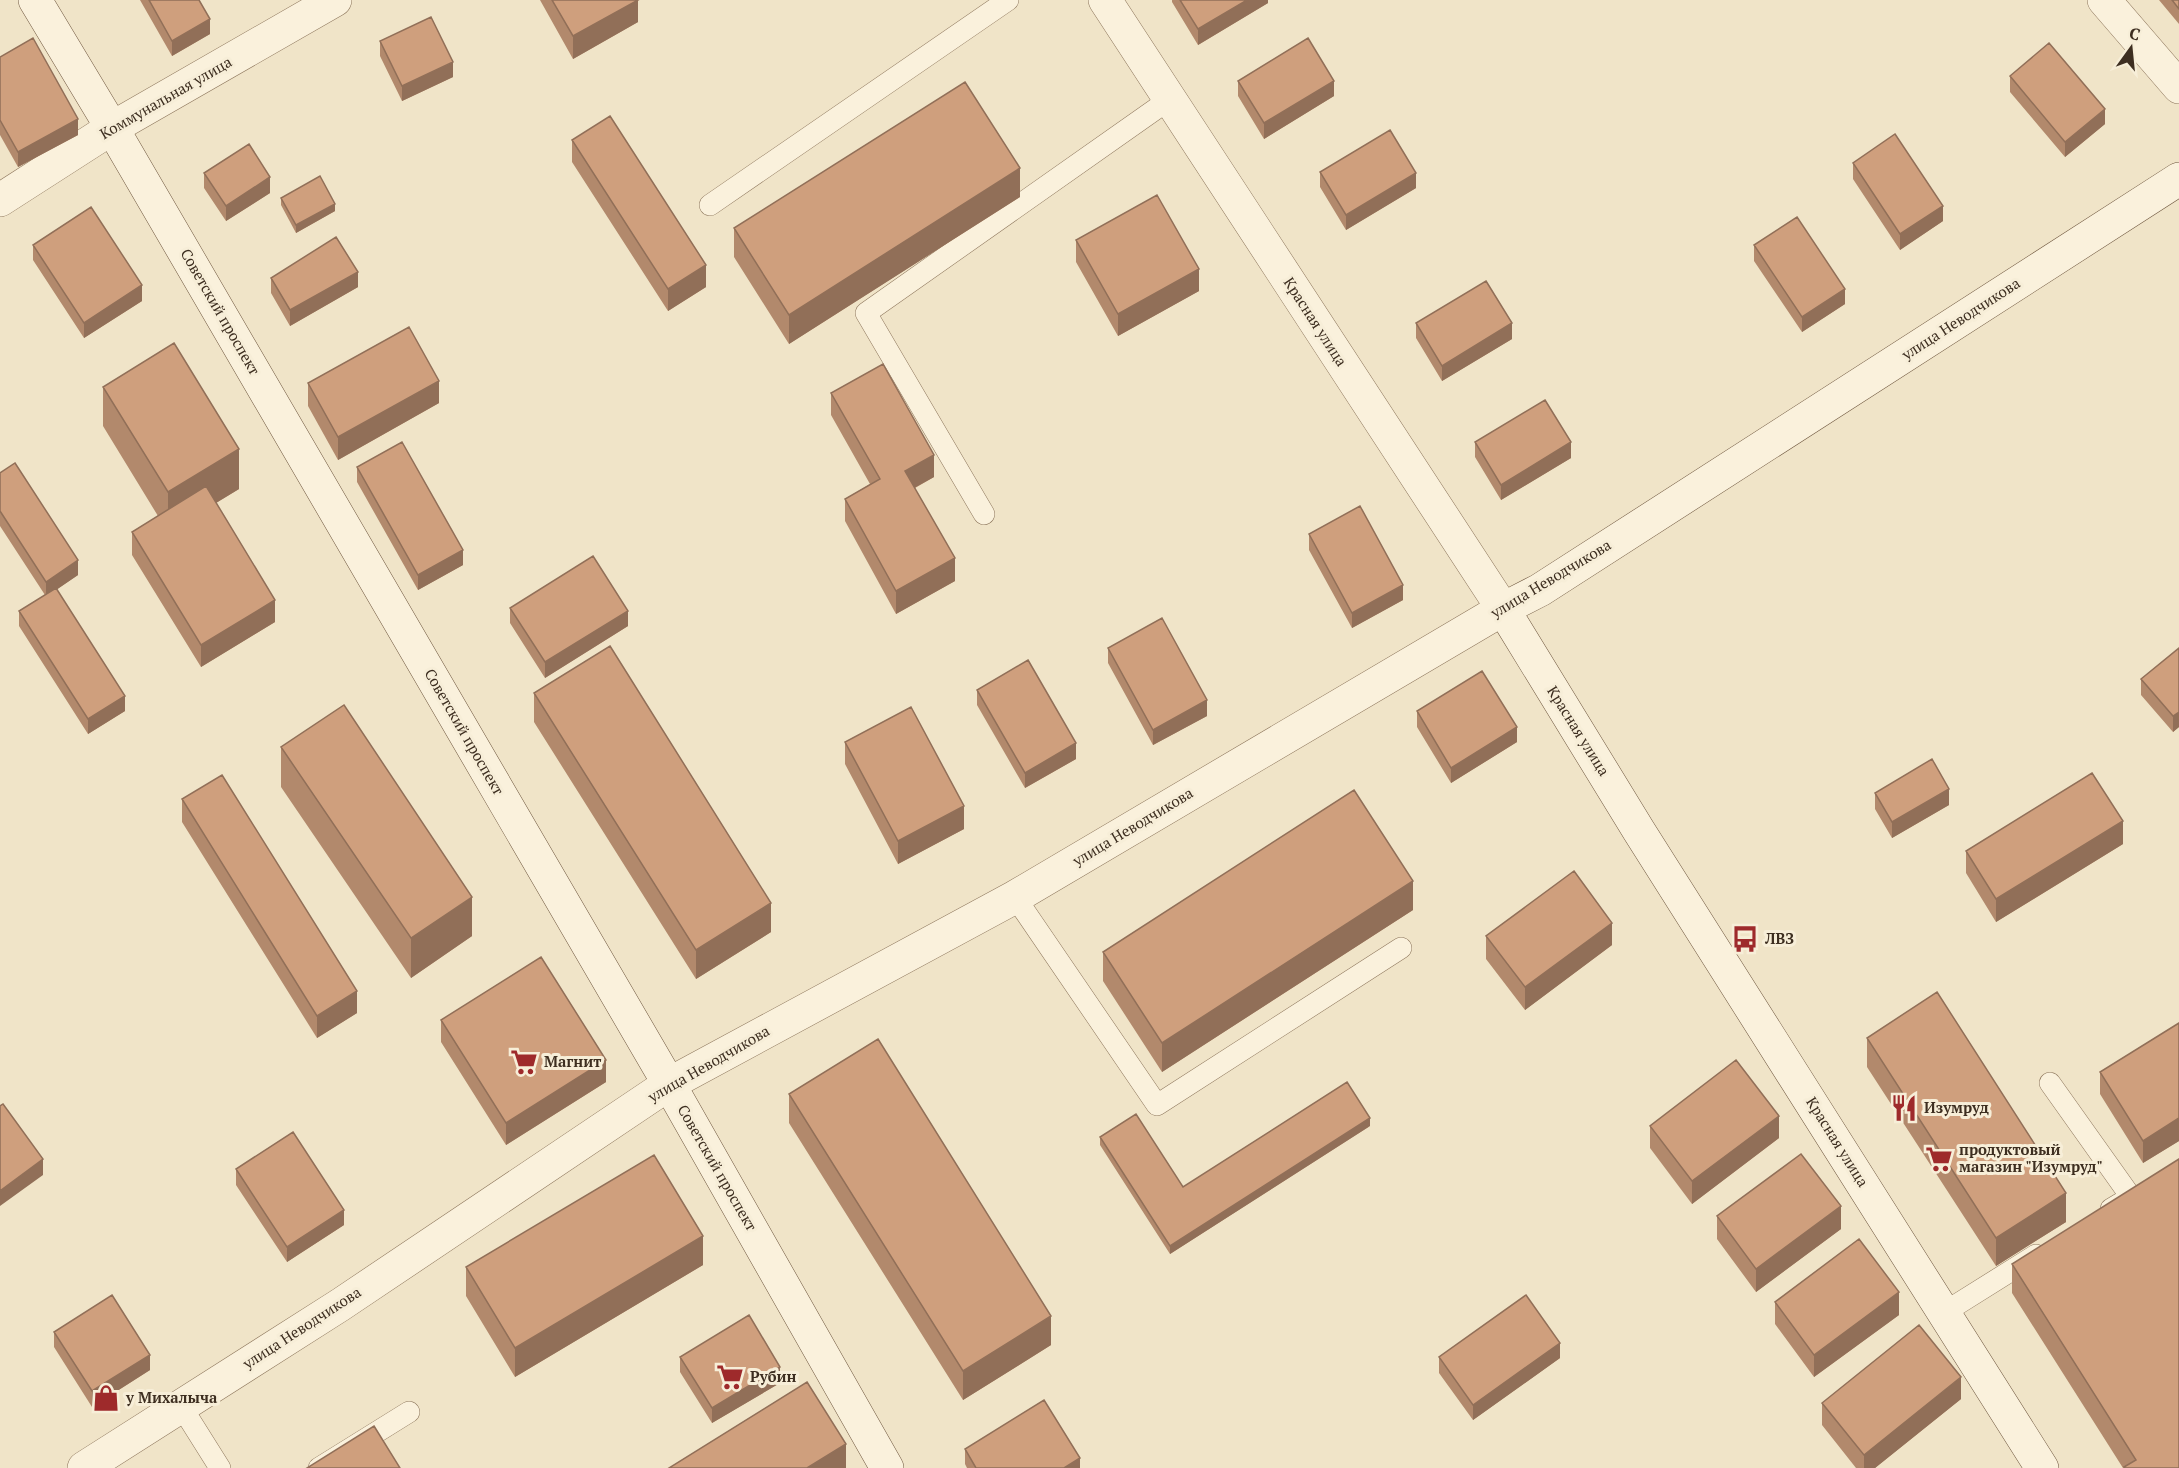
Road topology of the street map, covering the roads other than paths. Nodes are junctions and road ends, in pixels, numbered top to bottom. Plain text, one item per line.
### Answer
1 (35, 0) edge
2 (335, 0) edge
3 (1008, 0) edge
4 (1105, 0) edge
5 (2104, 0) edge
6 (2179, 87) edge
7 (1170, 99) junction
8 (112, 128) junction
9 (2179, 179) edge
10 (0, 200) edge
11 (710, 205) dead end
12 (984, 514) dead end
13 (1503, 609) junction
14 (1015, 897) junction
15 (1401, 948) dead end
16 (2050, 1083) dead end
17 (669, 1084) junction
18 (2090, 1222) edge
19 (2050, 1247) edge
20 (1945, 1312) junction
21 (180, 1406) junction
22 (409, 1412) dead end
23 (84, 1468) edge
24 (220, 1468) edge
25 (319, 1468) edge
26 (887, 1468) edge
27 (2042, 1468) edge

1 - 8 street, Советский проспект
2 - 8 street, Коммунальная улица
3 - 11 lane
4 - 7 street, Красная улица
5 - 6 street
7 - 12 lane
7 - 13 street, Красная улица
8 - 10 street, Коммунальная улица
8 - 17 street, Советский проспект
9 - 13 street, улица Неводчикова
13 - 14 street, улица Неводчикова
13 - 20 street, Красная улица
14 - 15 lane
14 - 17 street, улица Неводчикова
16 - 18 lane
17 - 21 street, улица Неводчикова
17 - 26 street, Советский проспект
19 - 20 lane
20 - 27 street, Красная улица
21 - 23 street, улица Неводчикова
21 - 24 lane
22 - 25 lane

